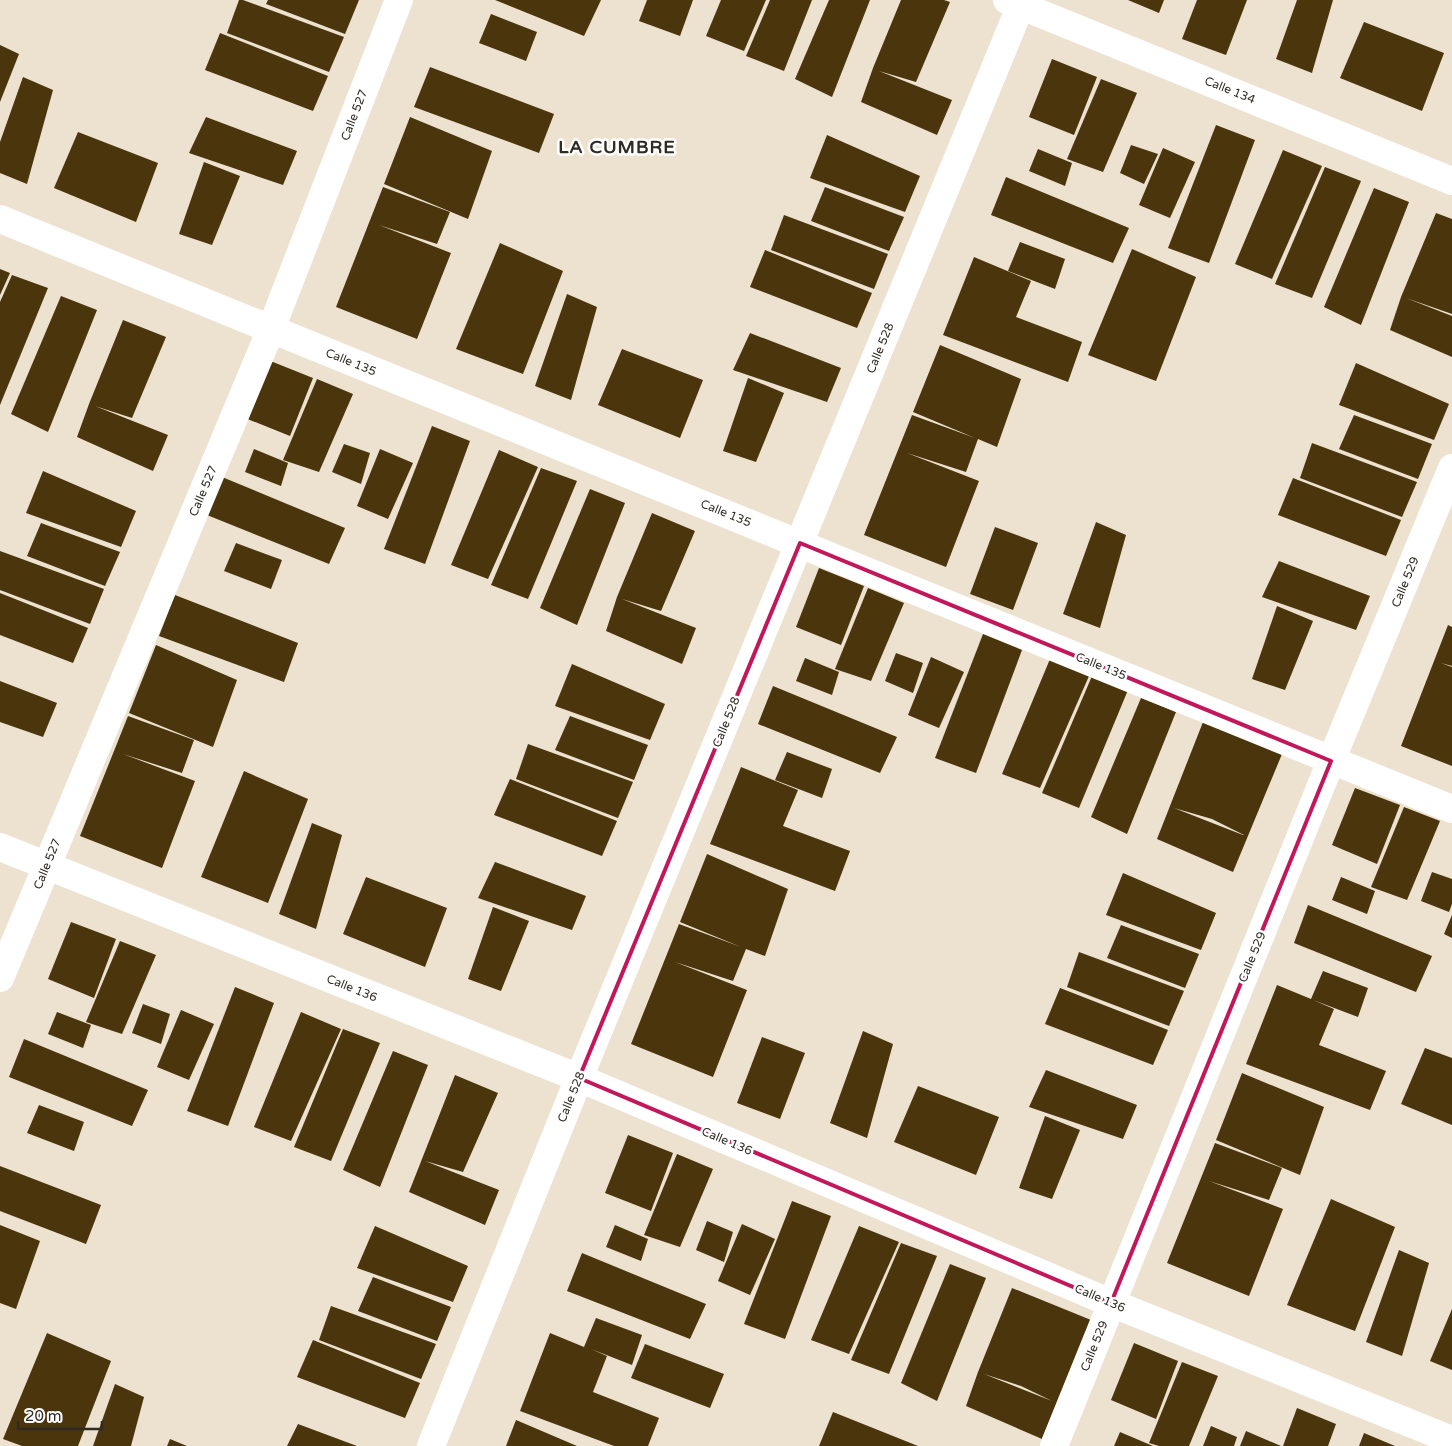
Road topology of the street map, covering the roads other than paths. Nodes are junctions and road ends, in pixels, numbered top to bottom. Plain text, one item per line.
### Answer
1 (399, 0) edge
2 (1017, 2) edge
3 (1452, 181) edge
4 (0, 220) edge
5 (271, 330) junction
6 (1452, 468) edge
7 (800, 543) junction
8 (1331, 761) junction
9 (1452, 809) edge
10 (0, 847) edge
11 (46, 866) junction
12 (0, 978) edge
13 (579, 1078) junction
14 (1111, 1303) junction
15 (1452, 1440) edge
16 (431, 1446) edge
17 (1054, 1446) edge

1 - 5 street, Calle 527
2 - 3 street, Calle 134
2 - 7 street, Calle 528
4 - 5 street, Calle 135
5 - 7 street, Calle 135
5 - 11 street, Calle 527
6 - 8 street, Calle 529
7 - 8 street, Calle 135
7 - 13 street, Calle 528
8 - 9 street, Calle 135
8 - 14 street, Calle 529
10 - 11 street, Calle 136
11 - 12 street, Calle 527
11 - 13 street, Calle 136
13 - 14 street, Calle 136
13 - 16 street, Calle 528
14 - 15 street, Calle 136
14 - 17 street, Calle 529

